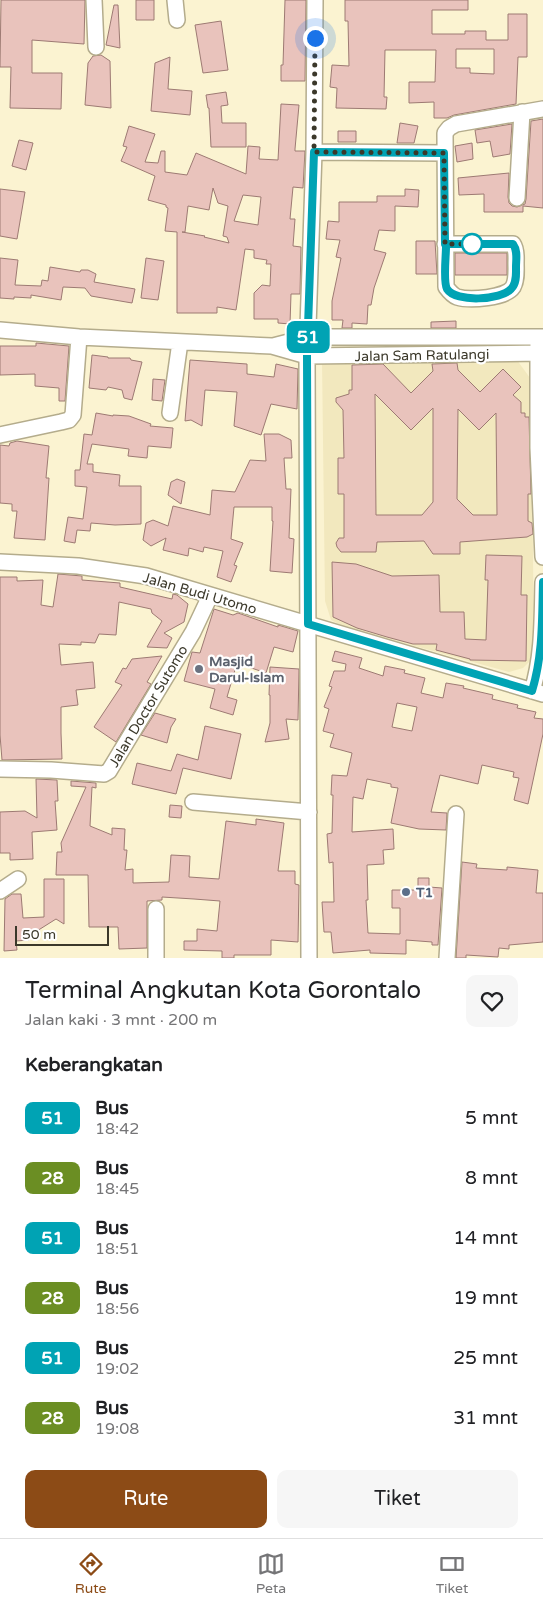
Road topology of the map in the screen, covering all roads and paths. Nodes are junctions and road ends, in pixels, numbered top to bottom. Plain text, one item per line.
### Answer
1 (94, 0) edge
2 (175, 0) edge
3 (315, 0) edge
4 (177, 20) dead end
5 (96, 47) dead end
6 (543, 109) edge
7 (522, 112) junction
8 (314, 152) junction
9 (444, 153) junction
10 (517, 198) dead end
11 (445, 244) junction
12 (0, 330) edge
13 (79, 337) junction
14 (308, 337) junction
15 (540, 338) edge
16 (180, 342) junction
17 (272, 346) junction
18 (540, 353) edge
19 (307, 356) junction
20 (170, 414) dead end
21 (0, 435) edge
22 (543, 557) edge
23 (0, 562) edge
24 (543, 582) edge
25 (210, 596) junction
26 (308, 624) junction
27 (538, 693) edge
28 (0, 769) edge
29 (193, 802) dead end
30 (309, 812) junction
31 (456, 814) dead end
32 (18, 879) dead end
33 (0, 891) edge
34 (156, 909) dead end
35 (156, 958) edge
36 (309, 958) edge
37 (447, 958) edge

1 - 5 street
2 - 4 street
3 - 8 street
6 - 7 street
7 - 9 street
7 - 10 street
8 - 9 street
8 - 14 street
9 - 11 street
11 - 11 street
12 - 13 street, Jalan Sam Ratulangi
13 - 16 street, Jalan Sam Ratulangi
13 - 21 street
14 - 15 street, Jalan Sam Ratulangi
14 - 17 street, Jalan Sam Ratulangi
14 - 19 street
15 - 18 street
16 - 17 street, Jalan Sam Ratulangi
16 - 20 street
17 - 19 street, Jalan Sam Ratulangi
18 - 19 street, Jalan Sam Ratulangi
18 - 22 street
19 - 26 street
23 - 25 street, Jalan Budi Utomo
24 - 27 street
25 - 26 street, Jalan Budi Utomo
25 - 28 street, Jalan Doctor Sutomo
26 - 27 street, Jalan Budi Utomo
26 - 30 street
29 - 30 street
30 - 36 street
31 - 37 street
32 - 33 street
34 - 35 street

